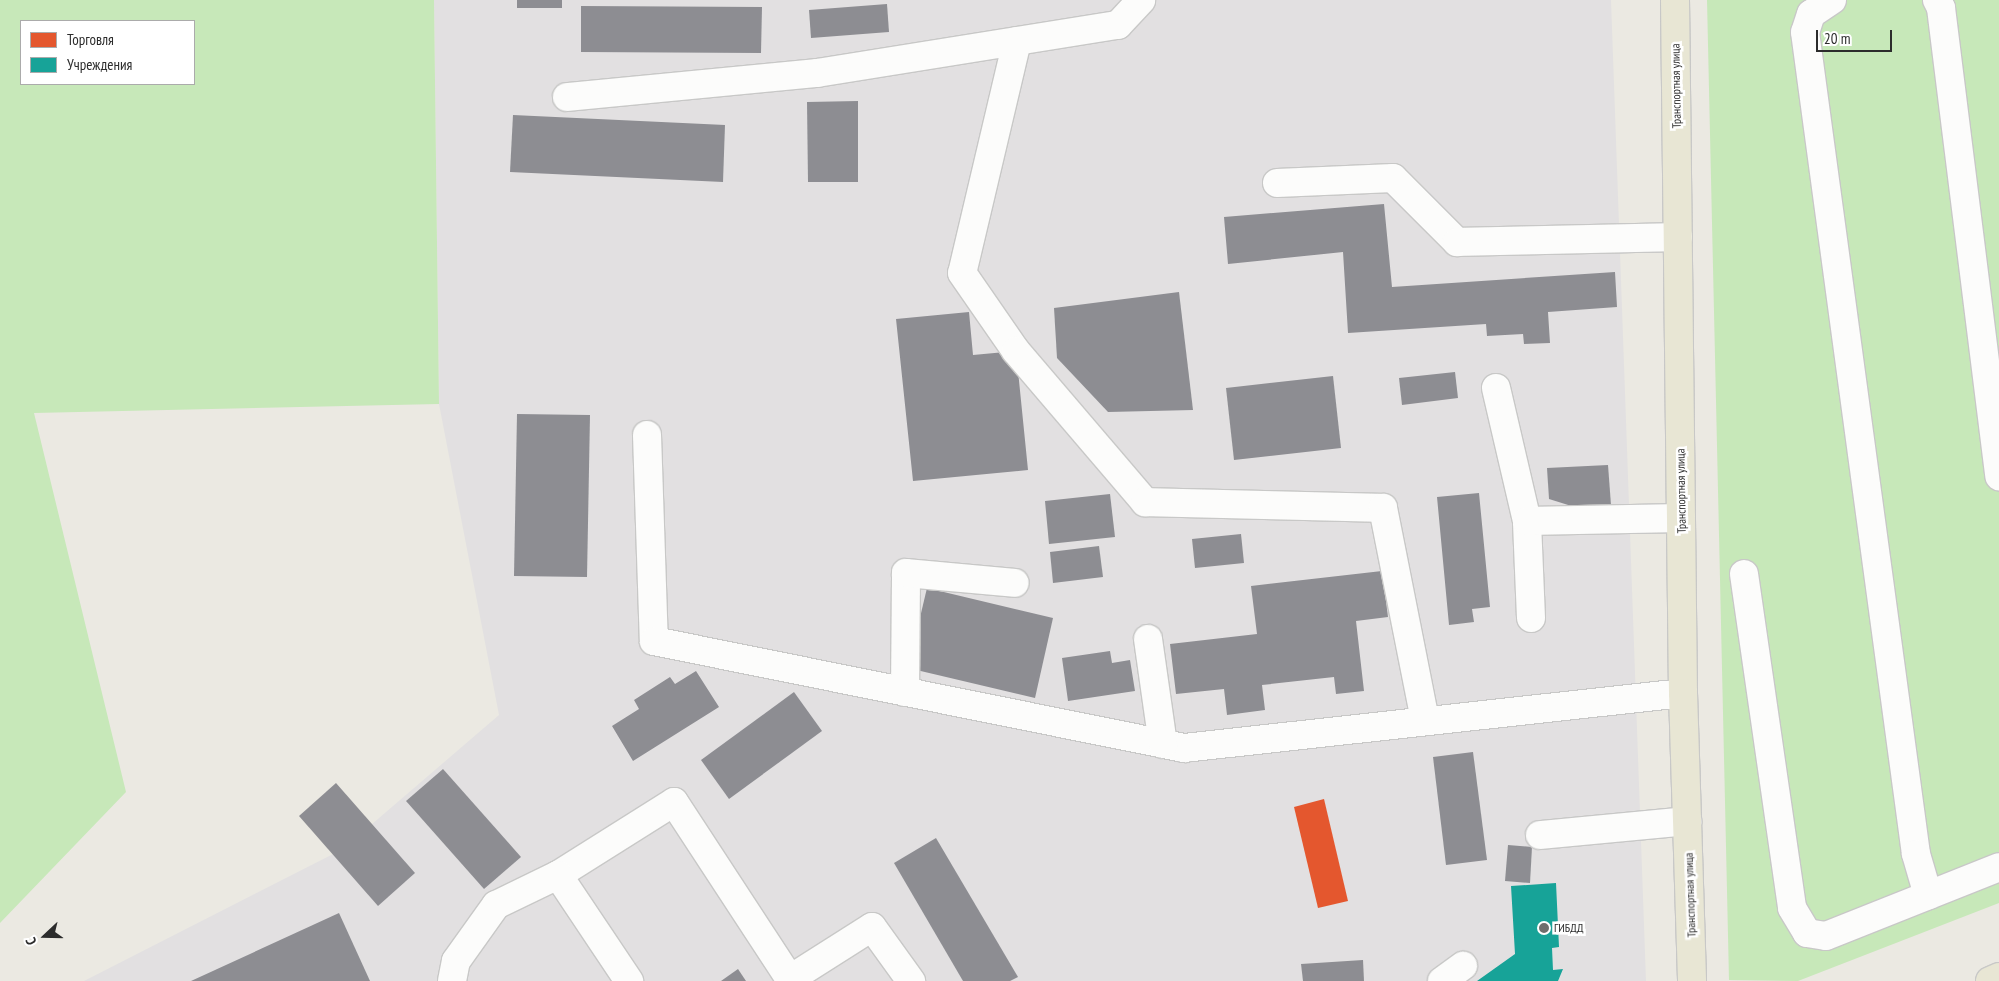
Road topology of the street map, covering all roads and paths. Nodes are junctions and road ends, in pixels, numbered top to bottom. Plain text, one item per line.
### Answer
1 (1141, 0) edge
2 (1675, 0) edge
3 (1937, 0) edge
4 (1816, 5) edge
5 (1017, 41) junction
6 (567, 97) dead end
7 (1277, 183) dead end
8 (1678, 237) junction
9 (1496, 388) dead end
10 (647, 435) dead end
11 (1999, 476) edge
12 (1681, 518) junction
13 (1527, 521) junction
14 (1744, 574) dead end
15 (1015, 583) dead end
16 (1531, 618) dead end
17 (1148, 639) dead end
18 (905, 692) junction
19 (1683, 693) junction
20 (1425, 721) junction
21 (1163, 744) junction
22 (1687, 821) junction
23 (1540, 835) dead end
24 (1999, 867) edge
25 (558, 875) junction
26 (1928, 895) junction
27 (1999, 976) edge
28 (452, 981) edge
29 (630, 981) edge
30 (911, 981) edge
31 (1692, 981) edge
32 (1990, 981) edge

1 - 5 lane
2 - 8 main road, Транспортная улица
3 - 11 lane
4 - 26 lane
5 - 6 lane
5 - 20 lane
7 - 8 lane
8 - 12 main road, Транспортная улица
9 - 13 lane
10 - 18 lane
12 - 13 lane
12 - 19 main road, Транспортная улица
13 - 16 lane
14 - 26 lane
15 - 18 lane
17 - 21 lane
18 - 21 lane
19 - 20 lane
19 - 22 main road, Транспортная улица
20 - 21 lane
22 - 23 lane
22 - 31 main road, Транспортная улица
24 - 26 lane
25 - 28 lane
25 - 29 lane
25 - 30 lane
27 - 32 main road

